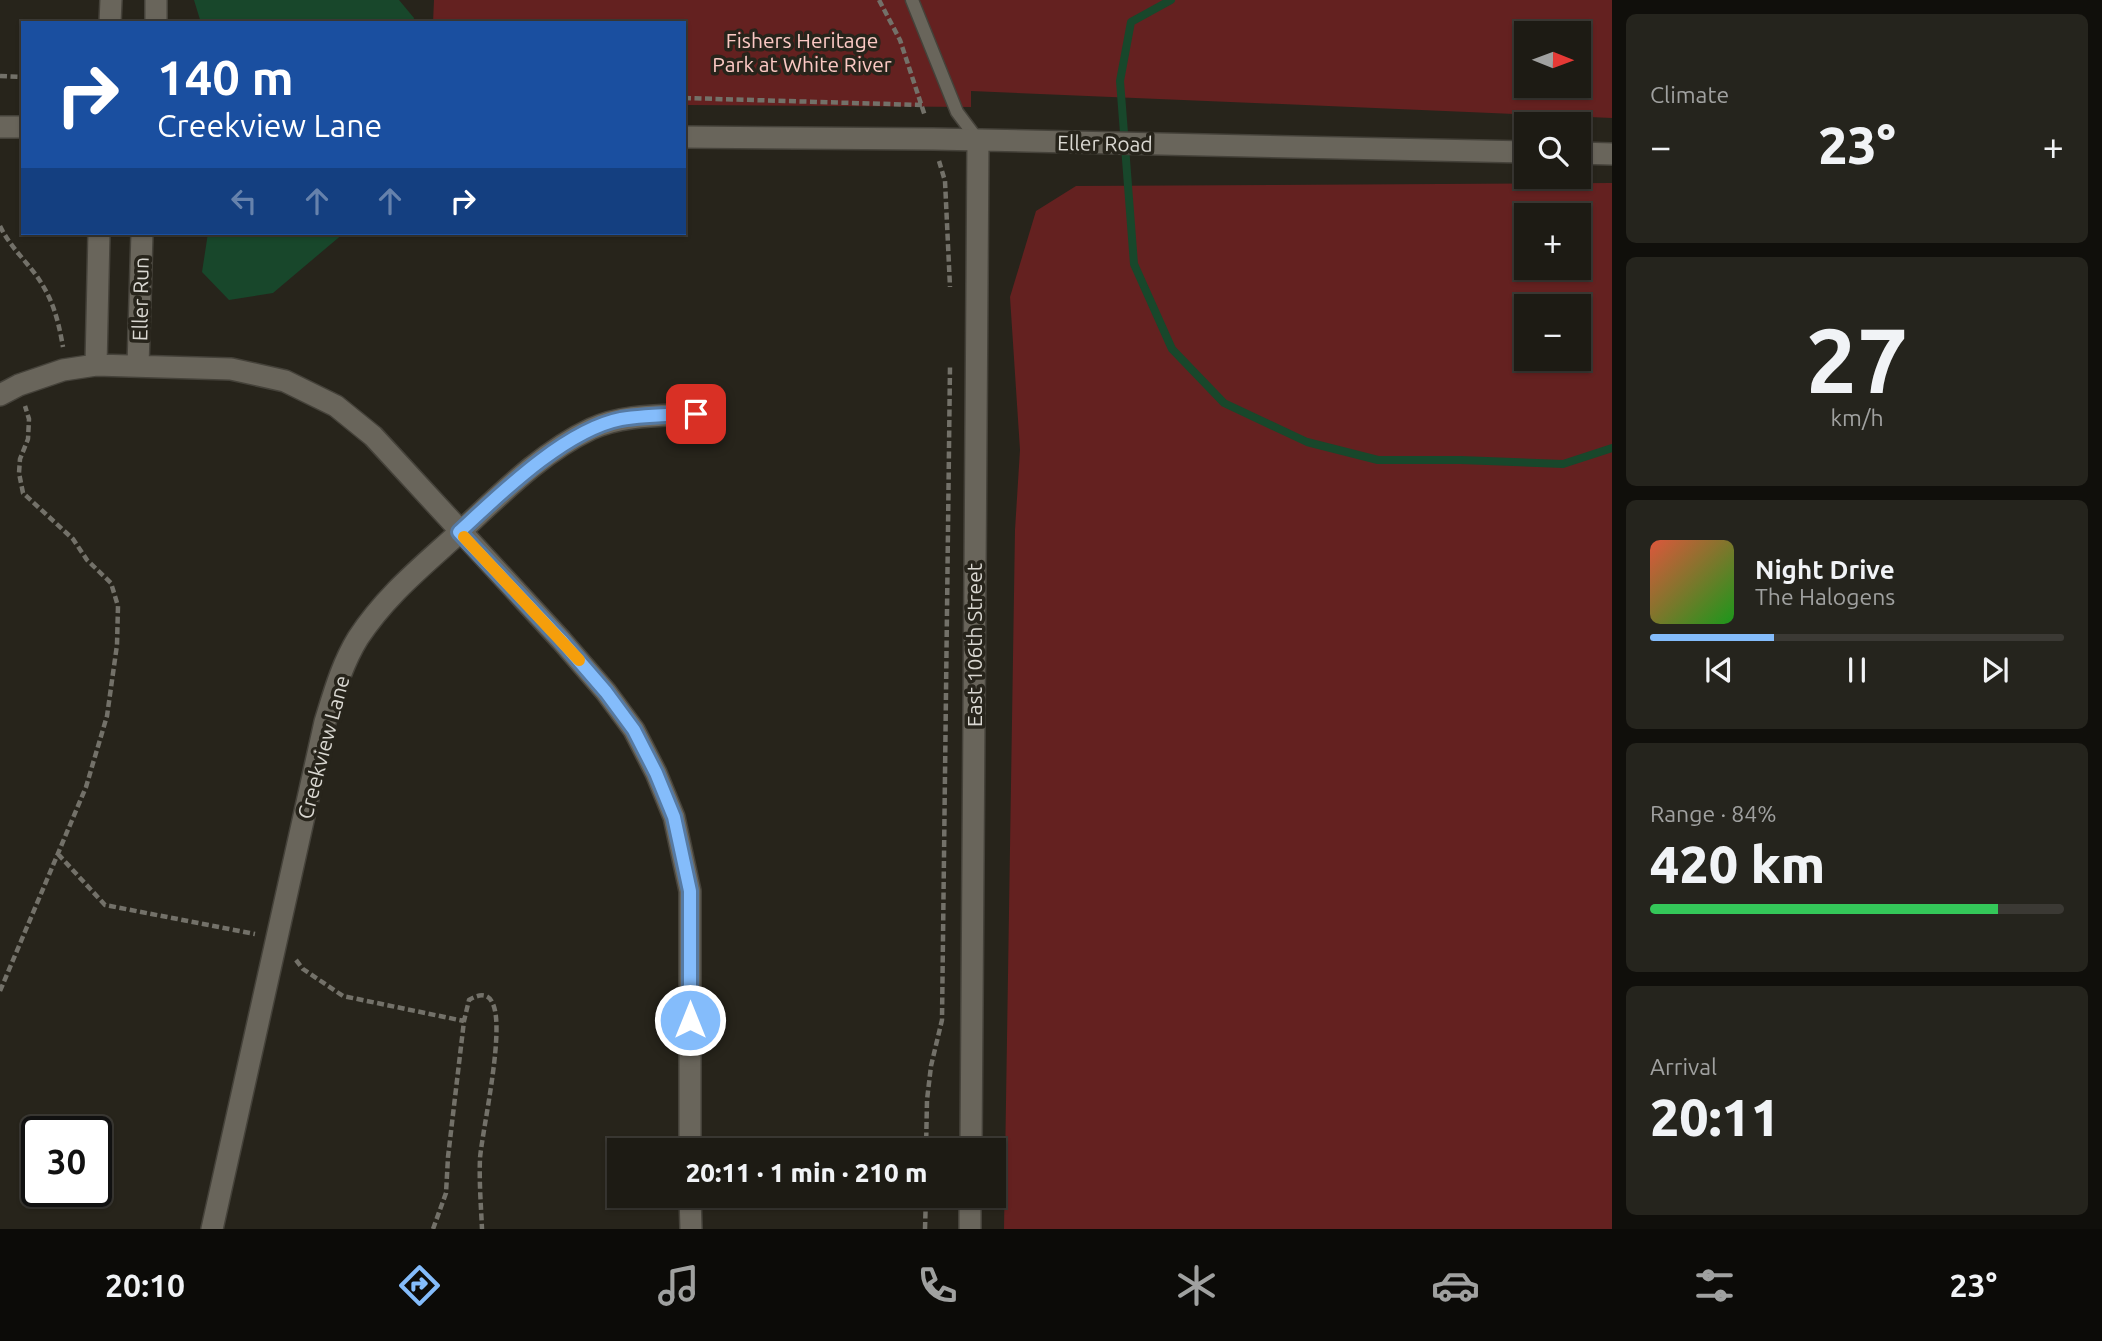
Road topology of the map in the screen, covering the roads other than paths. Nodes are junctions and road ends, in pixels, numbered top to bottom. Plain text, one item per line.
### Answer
1 (111, 0) edge
2 (156, 0) edge
3 (912, 0) edge
4 (110, 21) edge
5 (156, 21) edge
6 (0, 127) edge
7 (21, 127) edge
8 (686, 137) edge
9 (978, 140) junction
10 (1514, 152) edge
11 (1591, 153) edge
12 (1612, 154) edge
13 (99, 235) edge
14 (142, 235) edge
15 (96, 365) junction
16 (138, 366) junction
17 (9, 390) edge
18 (696, 414) dead end
19 (459, 532) junction
20 (690, 1138) edge
21 (971, 1138) edge
22 (691, 1208) edge
23 (970, 1208) edge
24 (212, 1229) edge
25 (691, 1229) edge
26 (970, 1229) edge

1 - 4 street
2 - 5 street
3 - 9 lane
6 - 7 street
8 - 9 street, Eller Road
9 - 10 street, Eller Road
9 - 21 street, East 106th Street
11 - 12 street
13 - 15 street, Eller Run
14 - 16 street, Eller Run
15 - 16 street
15 - 17 street
16 - 19 street
18 - 19 street, Creekview Lane
19 - 20 street
19 - 24 street, Creekview Lane
22 - 25 street
23 - 26 street

